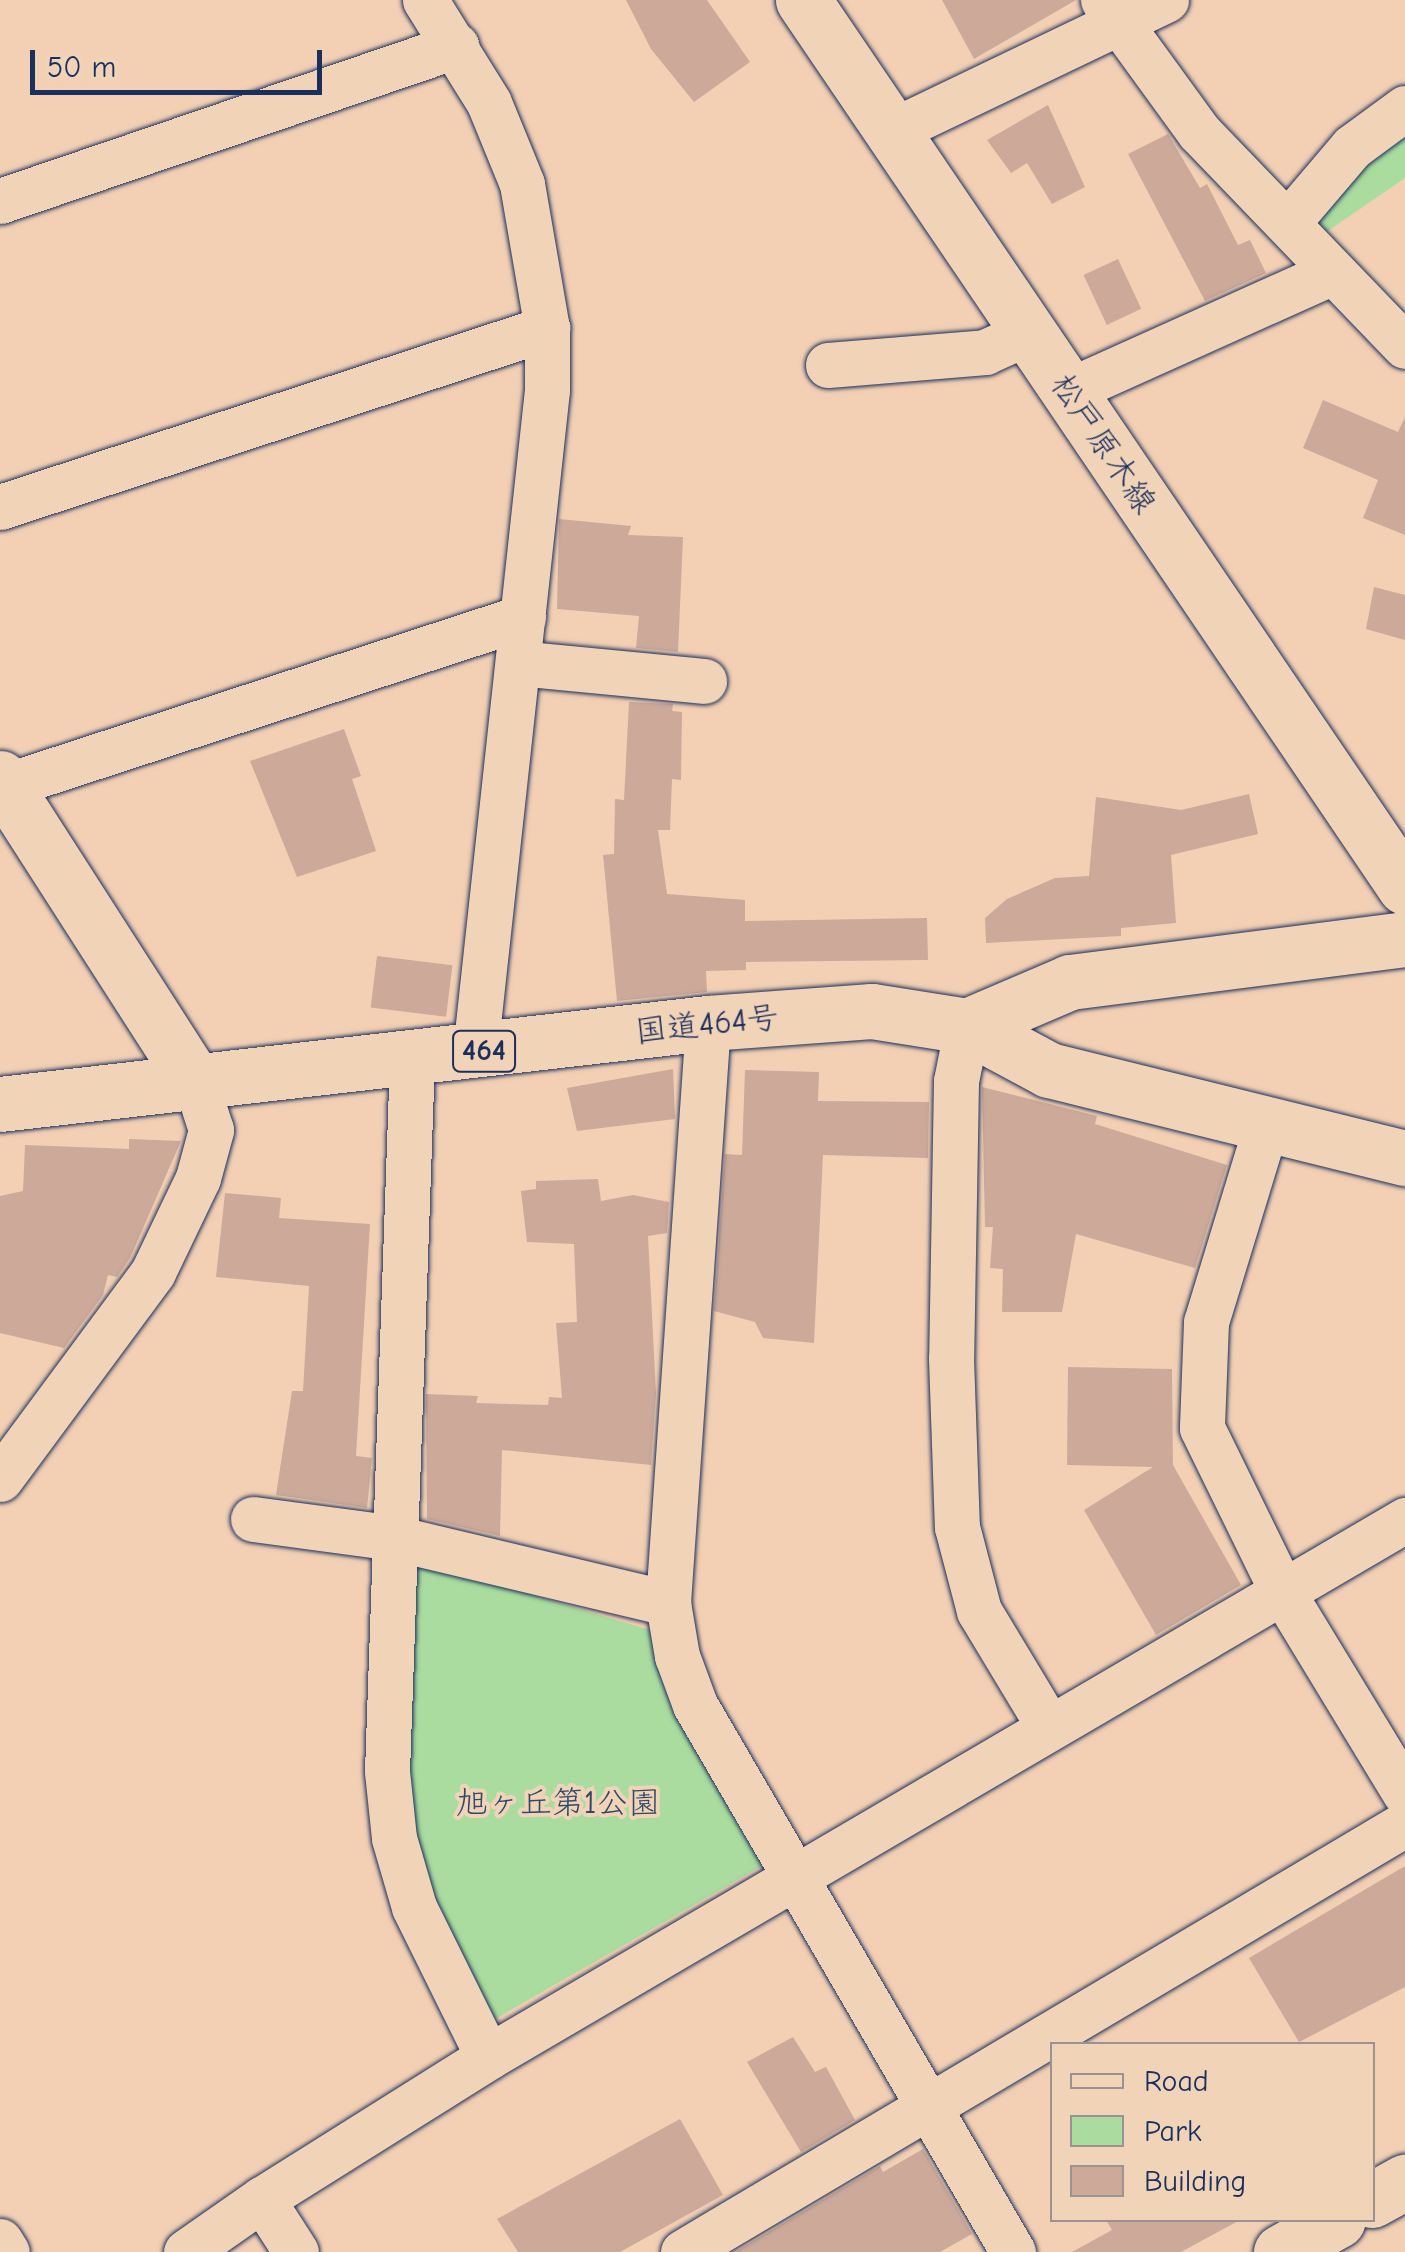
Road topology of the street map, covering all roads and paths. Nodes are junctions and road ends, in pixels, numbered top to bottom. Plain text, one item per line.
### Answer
1 (425, 0) edge
2 (803, 0) edge
3 (1166, 0) edge
4 (1110, 12) edge
5 (456, 46) junction
6 (1405, 108) edge
7 (892, 131) junction
8 (0, 201) edge
9 (1289, 220) junction
10 (1343, 284) junction
11 (547, 328) junction
12 (1028, 334) junction
13 (1405, 346) edge
14 (828, 366) dead end
15 (1068, 391) junction
16 (0, 507) edge
17 (523, 617) junction
18 (518, 663) junction
19 (704, 681) dead end
20 (2, 783) edge
21 (1405, 888) edge
22 (1390, 940) edge
23 (708, 1023) junction
24 (966, 1026) junction
25 (475, 1052) junction
26 (412, 1058) junction
27 (196, 1084) junction
28 (0, 1104) edge
29 (1266, 1126) junction
30 (1405, 1158) edge
31 (0, 1479) edge
32 (253, 1519) dead end
33 (1405, 1520) edge
34 (394, 1538) junction
35 (1282, 1590) junction
36 (668, 1602) junction
37 (1049, 1727) junction
38 (1405, 1794) edge
39 (1405, 1824) edge
40 (795, 1876) junction
41 (488, 2056) junction
42 (928, 2108) junction
43 (1405, 2182) edge
44 (1375, 2198) edge
45 (262, 2199) junction
46 (1334, 2222) edge
47 (0, 2240) edge
48 (7, 2252) edge
49 (186, 2252) edge
50 (296, 2252) edge
51 (683, 2252) edge
52 (1013, 2252) edge
53 (1281, 2252) edge

1 - 5 street
2 - 7 main road, 松戸原木線
3 - 4 street
4 - 7 street
4 - 9 street
5 - 8 street
5 - 11 street
6 - 9 street
7 - 12 main road, 松戸原木線
9 - 10 street
10 - 13 street
10 - 15 street
11 - 16 street
11 - 17 street
12 - 14 street
12 - 15 main road, 松戸原木線
15 - 21 main road, 松戸原木線
17 - 18 street
17 - 20 street
18 - 19 street
18 - 25 street
20 - 27 main road
22 - 24 main road
23 - 24 main road, 国道464号 / 464
23 - 25 main road, 国道464号 / 464
23 - 36 street
24 - 29 main road
24 - 37 street
25 - 26 main road, 国道464号 / 464
26 - 27 main road, 国道464号 / 464
26 - 34 street
27 - 28 main road, 国道464号 / 464
27 - 31 street
29 - 30 main road
29 - 35 street
32 - 34 street
33 - 35 street
34 - 36 street
34 - 41 street
35 - 37 street
35 - 38 street
36 - 40 street
37 - 40 street
39 - 42 street
40 - 41 street
40 - 42 street
41 - 45 street
42 - 51 street
42 - 52 street
43 - 44 main road
45 - 49 street
45 - 50 street
46 - 53 main road
47 - 48 street

